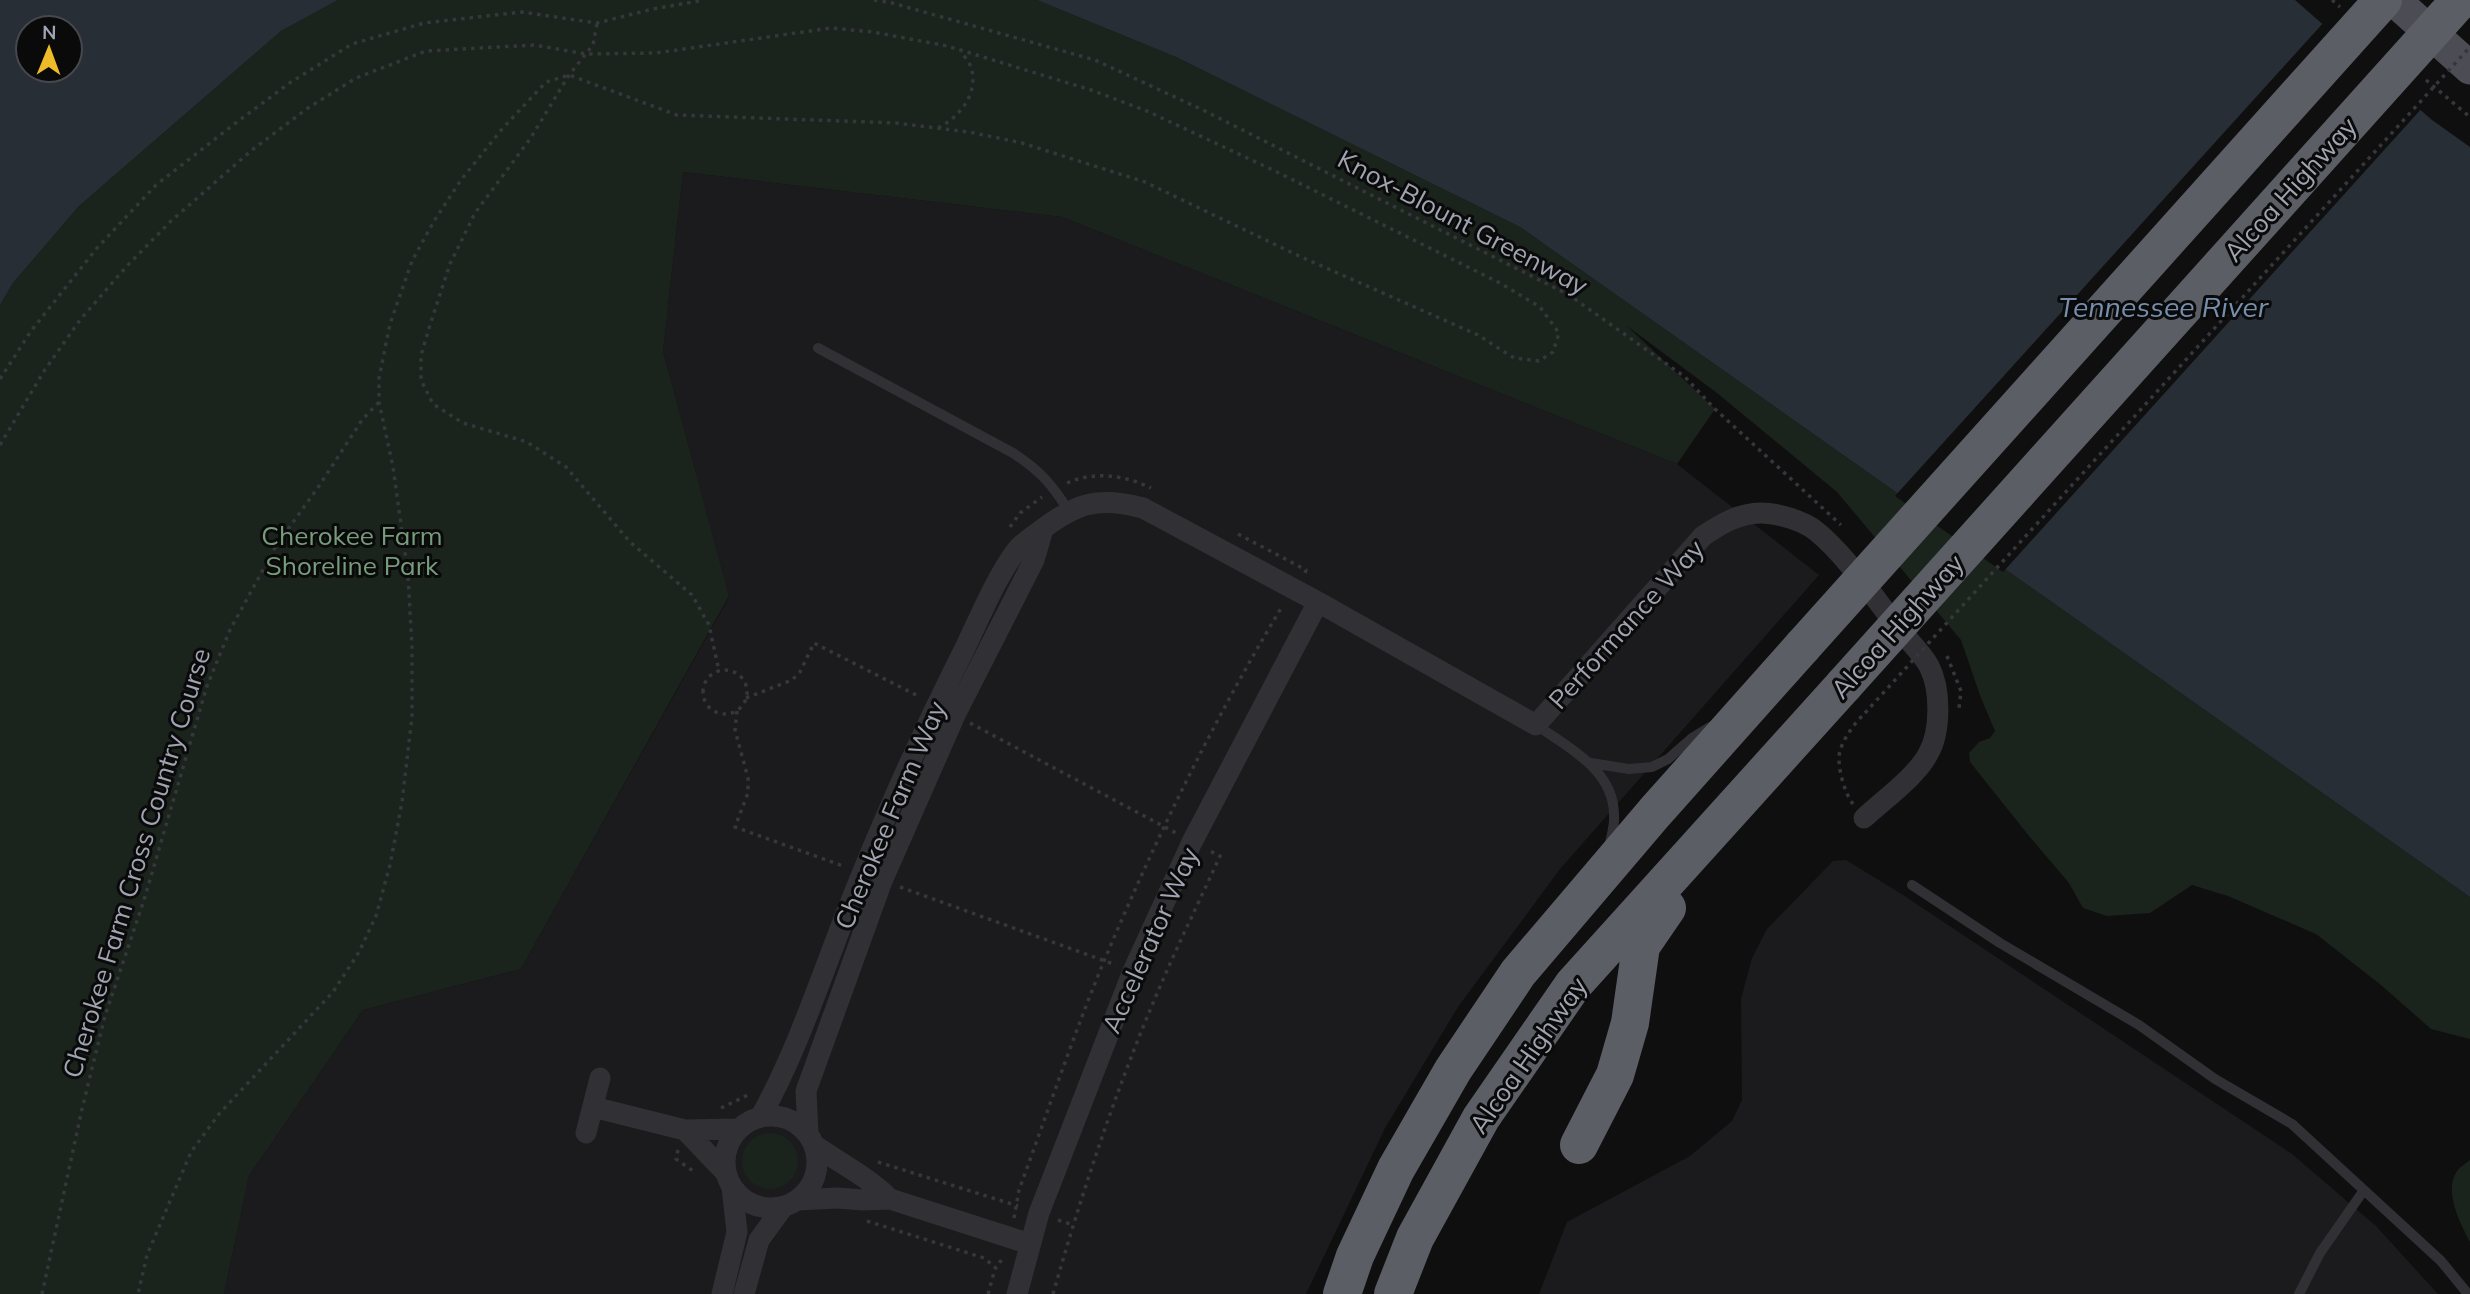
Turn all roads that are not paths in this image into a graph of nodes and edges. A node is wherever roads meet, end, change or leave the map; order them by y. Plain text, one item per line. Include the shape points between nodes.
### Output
1 (2384, 0) edge
2 (2395, 0) edge
3 (2451, 0) edge
4 (2460, 0) edge
5 (2470, 17) edge
6 (2470, 68) edge
7 (818, 348) dead end
8 (1068, 510) junction
9 (1043, 529) junction
10 (1318, 602) junction
11 (1752, 703) junction
12 (1536, 725) junction
13 (1799, 735) junction
14 (1591, 763) junction
15 (1864, 818) road end
16 (1605, 870) junction
17 (1912, 885) dead end
18 (600, 1078) dead end
19 (593, 1107) junction
20 (761, 1116) junction
21 (738, 1129) junction
22 (685, 1130) junction
23 (586, 1133) dead end
24 (811, 1140) junction
25 (1579, 1145) dead end
26 (729, 1179) junction
27 (2364, 1189) junction
28 (890, 1199) junction
29 (790, 1203) junction
30 (1020, 1240) junction
31 (722, 1294) edge
32 (744, 1294) edge
33 (1017, 1294) edge
34 (1342, 1294) edge
35 (1393, 1294) edge
36 (2299, 1294) edge
37 (2468, 1294) edge

1 - 11 highway, Alcoa Highway, bridge
2 - 6 main road
3 - 5 main road
4 - 13 highway, Alcoa Highway, bridge via 1854,699
7 - 8 lane via 1013,453 1039,471
8 - 9 street, Cherokee Farm Way
8 - 10 street, Cherokee Farm Way via 1094,501 1143,508
9 - 20 street, Cherokee Farm Way via 1017,549 927,701 780,1083
9 - 24 street, Cherokee Farm Way via 1034,560 955,715 883,881 806,1091
10 - 12 street, Cherokee Farm Way
10 - 30 street, Accelerator Way via 1192,842 1133,971 1044,1201
11 - 14 lane, Cherokee Farm Way via 1653,767 1629,769
11 - 16 highway, Alcoa Highway
12 - 14 lane, Cherokee Farm Way
12 - 15 street, Performance Way via 1703,536 1742,515 1788,518 1815,529 1834,548 1929,666 1937,697 1937,724 1928,754
13 - 25 highway via 1789,768 1676,896 1641,946 1630,1023 1615,1075
13 - 35 highway, Alcoa Highway via 1573,985 1481,1118 1415,1238
14 - 16 lane, Cherokee Farm Way via 1614,808
16 - 34 highway, Alcoa Highway via 1518,973 1452,1070 1396,1169
17 - 27 lane via 2292,1124
18 - 19 street
19 - 22 street
19 - 23 street
20 - 21 street
20 - 24 street via 788,1118
21 - 22 street
21 - 26 street via 727,1149
22 - 26 street
24 - 28 street
24 - 29 street via 818,1160 816,1175 808,1189
26 - 29 street via 741,1198 754,1205 768,1208
26 - 31 street via 737,1233
27 - 36 lane
27 - 37 lane via 2441,1261
28 - 29 street
28 - 30 street
29 - 32 street via 759,1240
30 - 33 street, Accelerator Way

